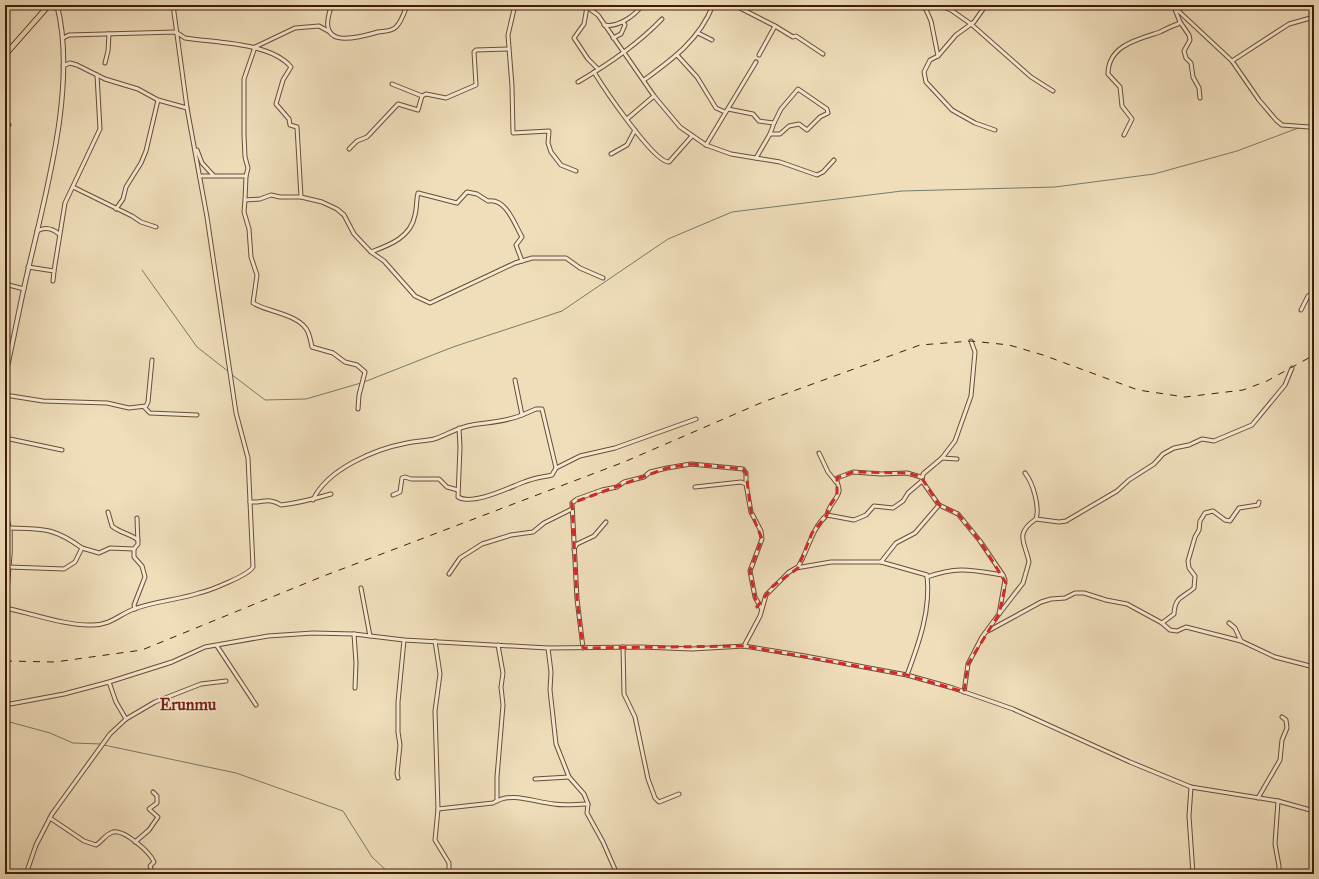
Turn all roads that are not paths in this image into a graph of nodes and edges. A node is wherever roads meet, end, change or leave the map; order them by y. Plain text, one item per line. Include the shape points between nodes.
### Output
1 (49, 5) edge
2 (57, 5) edge
3 (173, 5) edge
4 (332, 5) edge
5 (407, 5) edge
6 (515, 5) edge
7 (642, 5) edge
8 (713, 5) edge
9 (735, 5) edge
10 (924, 5) edge
11 (938, 5) edge
12 (986, 5) edge
13 (586, 6) edge
14 (1173, 6) edge
15 (1314, 17) edge
16 (662, 19) dead end
17 (623, 22) junction
18 (1180, 22) junction
19 (971, 24) junction
20 (604, 25) junction
21 (774, 26) junction
22 (176, 32) junction
23 (330, 32) junction
24 (698, 33) junction
25 (109, 34) junction
26 (63, 38) junction
27 (613, 38) junction
28 (712, 40) dead end
29 (255, 47) junction
30 (508, 49) junction
31 (624, 52) junction
32 (823, 54) dead end
33 (5, 55) edge
34 (759, 55) dead end
35 (677, 56) junction
36 (938, 56) junction
37 (1232, 61) junction
38 (756, 62) dead end
39 (105, 64) dead end
40 (64, 66) junction
41 (598, 69) junction
42 (594, 72) junction
43 (97, 75) junction
44 (644, 80) junction
45 (578, 82) dead end
46 (392, 84) dead end
47 (1053, 91) dead end
48 (422, 96) junction
49 (654, 96) junction
50 (1200, 98) dead end
51 (158, 100) junction
52 (188, 108) junction
53 (728, 109) junction
54 (724, 112) junction
55 (627, 119) junction
56 (5, 122) edge
57 (774, 123) junction
58 (9, 125) dead end
59 (1314, 129) edge
60 (635, 130) junction
61 (994, 130) dead end
62 (770, 134) junction
63 (1124, 135) dead end
64 (692, 136) junction
65 (706, 145) junction
66 (195, 147) junction
67 (349, 149) dead end
68 (611, 154) dead end
69 (756, 158) junction
70 (834, 160) dead end
71 (576, 171) dead end
72 (213, 175) junction
73 (200, 176) junction
74 (246, 176) junction
75 (73, 188) junction
76 (300, 197) junction
77 (246, 200) junction
78 (116, 209) junction
79 (156, 227) dead end
80 (37, 231) junction
81 (59, 234) junction
82 (371, 252) junction
83 (522, 261) junction
84 (28, 267) junction
85 (54, 271) junction
86 (603, 278) dead end
87 (53, 281) dead end
88 (5, 284) edge
89 (24, 288) junction
90 (1314, 292) edge
91 (1301, 310) dead end
92 (971, 341) dead end
93 (152, 360) dead end
94 (1292, 368) dead end
95 (5, 376) edge
96 (515, 380) dead end
97 (5, 395) edge
98 (144, 407) junction
99 (358, 409) dead end
100 (197, 415) dead end
101 (522, 415) junction
102 (696, 419) dead end
103 (459, 428) junction
104 (5, 438) edge
105 (62, 450) dead end
106 (819, 453) dead end
107 (942, 458) junction
108 (957, 459) dead end
109 (556, 468) junction
110 (1025, 472) dead end
111 (922, 479) junction
112 (836, 482) junction
113 (746, 484) junction
114 (695, 487) dead end
115 (458, 490) junction
116 (331, 494) dead end
117 (393, 495) dead end
118 (313, 500) junction
119 (250, 502) junction
120 (1259, 502) dead end
121 (939, 505) junction
122 (572, 509) junction
123 (5, 510) edge
124 (108, 512) dead end
125 (827, 515) junction
126 (137, 518) dead end
127 (1036, 519) junction
128 (606, 522) dead end
129 (7, 526) edge
130 (138, 540) junction
131 (82, 548) junction
132 (134, 549) junction
133 (574, 549) junction
134 (881, 562) junction
135 (9, 567) junction
136 (798, 568) junction
137 (449, 574) dead end
138 (1002, 575) junction
139 (927, 577) junction
140 (360, 588) dead end
141 (5, 608) edge
142 (762, 608) junction
143 (135, 609) junction
144 (5, 612) edge
145 (999, 614) junction
146 (1162, 623) junction
147 (1229, 623) dead end
148 (988, 631) junction
149 (354, 634) junction
150 (370, 636) junction
151 (404, 640) junction
152 (435, 641) junction
153 (1241, 641) junction
154 (498, 645) junction
155 (216, 646) junction
156 (744, 646) junction
157 (623, 647) junction
158 (548, 648) junction
159 (583, 648) junction
160 (1314, 667) edge
161 (907, 675) junction
162 (226, 681) dead end
163 (109, 682) junction
164 (355, 688) dead end
165 (964, 692) junction
166 (5, 705) edge
167 (256, 705) dead end
168 (5, 716) edge
169 (1282, 717) dead end
170 (126, 719) junction
171 (568, 777) junction
172 (398, 778) dead end
173 (536, 779) dead end
174 (1191, 787) junction
175 (153, 792) dead end
176 (679, 794) dead end
177 (1258, 798) junction
178 (497, 801) junction
179 (1278, 801) junction
180 (588, 804) junction
181 (438, 809) junction
182 (1314, 811) edge
183 (50, 818) junction
184 (135, 842) junction
185 (7, 874) edge
186 (26, 874) edge
187 (152, 874) edge
188 (449, 874) edge
189 (481, 874) edge
190 (510, 874) edge
191 (617, 874) edge
192 (1193, 874) edge
193 (1279, 874) edge

1 - 33 main road
2 - 26 street
3 - 22 street
4 - 23 street via 326,23
5 - 23 street via 404,15 392,30 352,39 333,36
6 - 30 street via 508,29
7 - 17 street
8 - 24 street
9 - 21 street
10 - 36 street via 931,21
11 - 19 street via 951,10
12 - 19 street
13 - 20 street
13 - 41 street via 584,24 574,38
14 - 18 street
14 - 37 street
15 - 37 street via 1288,24
16 - 31 street
17 - 20 street
17 - 27 street via 625,25 621,34
18 - 50 street via 1189,35 1190,40 1184,51 1191,63
18 - 63 street via 1128,43 1119,49 1111,61 1108,74 1120,87 1122,106 1132,120
19 - 36 street via 956,35
19 - 47 street via 1031,77
20 - 27 street
21 - 32 street via 796,36
21 - 34 street
22 - 25 street
22 - 29 street via 185,38
22 - 52 street
23 - 29 street via 319,26 296,28
24 - 28 street
24 - 35 street
25 - 26 street via 69,35
25 - 39 street
26 - 40 street
27 - 31 street
29 - 74 street via 244,79 244,135 248,168
29 - 76 street via 287,62 291,67 283,80 276,104 289,119 290,125 296,127
30 - 48 street via 485,48 474,52 476,85 446,98 426,94
30 - 71 street via 513,133 549,131 548,143 551,152 561,165
31 - 41 street
31 - 44 street
35 - 44 street
35 - 54 street via 697,77 716,108
36 - 61 street via 930,60 924,72 926,82 952,110
37 - 59 street via 1259,100 1282,125
38 - 53 street
40 - 43 street via 70,63 77,64
40 - 80 street via 59,122
41 - 42 street
42 - 45 street
42 - 55 street via 608,96
43 - 51 street via 138,89
43 - 75 street via 100,129
44 - 49 street
46 - 48 street
48 - 67 street via 418,110 398,104 368,137 356,141
49 - 55 street
49 - 64 street via 680,127
51 - 52 street
51 - 78 street via 146,151
52 - 66 street
53 - 54 street
53 - 57 street via 753,114 759,121
54 - 65 street
55 - 60 street
56 - 58 street
57 - 62 street
57 - 62 street via 781,109 798,90 826,109 828,114 820,117 807,130 799,124 789,126 780,134
60 - 64 street via 641,140 666,162 669,162
60 - 68 street via 627,145
62 - 69 street
64 - 65 street
65 - 69 street via 731,154
66 - 72 street via 202,163
66 - 73 street
69 - 70 street via 780,162 816,175 823,172
72 - 73 street
72 - 74 street
73 - 119 street via 236,413 248,458
74 - 77 street
75 - 78 street
75 - 81 street via 65,203
76 - 77 street via 271,195
76 - 82 street via 322,202 337,209 348,221 354,234
77 - 99 street via 244,212 251,257 257,275 252,303 297,321 307,331 312,347 333,353 365,372
78 - 79 street
80 - 81 street via 55,230
80 - 84 street
81 - 85 street
82 - 83 street via 384,261 415,296 430,303
82 - 83 street via 392,245 406,233 413,222 418,194 457,203 466,192 502,204 522,237 516,246
83 - 86 street via 532,258 566,258 580,268
84 - 85 street
84 - 89 street
85 - 87 street
88 - 89 street
89 - 95 street
90 - 91 street via 1308,296
92 - 107 street via 975,352 971,396 955,441
93 - 98 street via 148,402
94 - 127 street via 1285,385 1252,425 1214,441 1202,439 1174,448 1117,491 1066,521
96 - 101 street
97 - 98 street via 43,401
98 - 100 street via 150,413
101 - 103 street via 508,421
101 - 109 street via 536,408 542,409
102 - 109 street via 615,448 580,456
103 - 115 street
103 - 118 street via 433,440 384,449 353,462 318,490
104 - 105 street
106 - 112 street
107 - 108 street
107 - 111 street via 923,474
109 - 115 street via 552,475 525,481 487,496 461,499 458,497
110 - 127 street via 1030,478 1038,506
111 - 112 street via 907,473 854,472 837,478
111 - 121 street
111 - 125 street via 903,501 893,508 874,506 866,516 854,520
112 - 125 street via 839,491
113 - 114 street via 741,482
113 - 122 street via 746,472 742,469 691,464 650,472 644,477 624,482 617,487 576,499 572,503
113 - 142 street via 752,512 761,531 762,539 750,571 755,597
115 - 117 street via 447,487 439,479 405,477 402,478 400,492
116 - 118 street
118 - 119 street via 281,505 269,500
119 - 143 street via 254,563 252,570 200,593
120 - 146 street via 1258,505 1238,508 1230,521 1210,510 1205,513 1200,521 1188,562 1195,576 1194,588 1178,600 1174,614
121 - 134 street via 915,533 896,543
121 - 138 street via 958,514 980,541 986,553 996,562
122 - 133 street
122 - 137 street via 544,523 533,532 517,533 482,544 460,558
123 - 129 street
124 - 130 street via 112,526
125 - 136 street via 812,533
126 - 130 street
127 - 145 street via 1026,526 1022,537 1022,546 1029,562 1022,583
128 - 133 street via 594,536 577,544
129 - 131 street via 49,529
129 - 135 street
130 - 132 street
131 - 132 street via 99,552 110,548
131 - 135 street via 75,562 64,568
132 - 143 street via 134,557 142,566 145,577 134,605
133 - 159 street
134 - 136 street via 831,562
134 - 139 street via 923,572
135 - 141 street
136 - 142 street via 789,572 773,586 766,595
138 - 139 street via 971,569 955,569
138 - 145 street via 1006,583
139 - 161 street via 928,604
140 - 150 street
141 - 143 street via 81,625 110,622
141 - 144 street
142 - 156 street
145 - 148 street
146 - 148 street via 1126,604 1091,594 1075,593 1065,598 1041,602
146 - 153 street via 1170,630 1177,631 1186,627
147 - 153 street via 1235,628
148 - 165 street via 982,637 968,664
149 - 150 street
149 - 155 street via 268,636
149 - 164 street
150 - 151 street
151 - 152 street
151 - 172 street via 398,702
152 - 154 street
152 - 181 street via 440,674 435,711
153 - 160 street via 1275,657
154 - 158 street
154 - 178 street via 503,666 503,705
155 - 163 street via 205,647 172,662
155 - 167 street
156 - 157 street via 692,649
156 - 161 street
157 - 159 street
157 - 176 street via 624,694 635,717 648,779 659,802
158 - 159 street
158 - 171 street via 556,744
161 - 165 street
162 - 170 street via 201,684 167,696
163 - 166 street
163 - 170 street
165 - 174 street via 1013,709
168 - 185 street
169 - 177 street via 1287,725 1281,743 1282,755
170 - 183 street via 110,734
171 - 173 street
171 - 180 street via 584,794
174 - 177 street
174 - 192 street via 1189,816
175 - 184 street via 157,796 156,803 149,809 158,817 149,830
177 - 179 street
178 - 180 street via 519,797 554,804
178 - 181 street
179 - 182 street
179 - 193 street via 1275,850
180 - 191 street via 587,813
181 - 188 street via 435,840 448,863
183 - 184 street via 84,841 96,845 105,835 115,831
183 - 186 street via 36,845
184 - 187 street via 150,854 154,862 150,866
189 - 190 street

